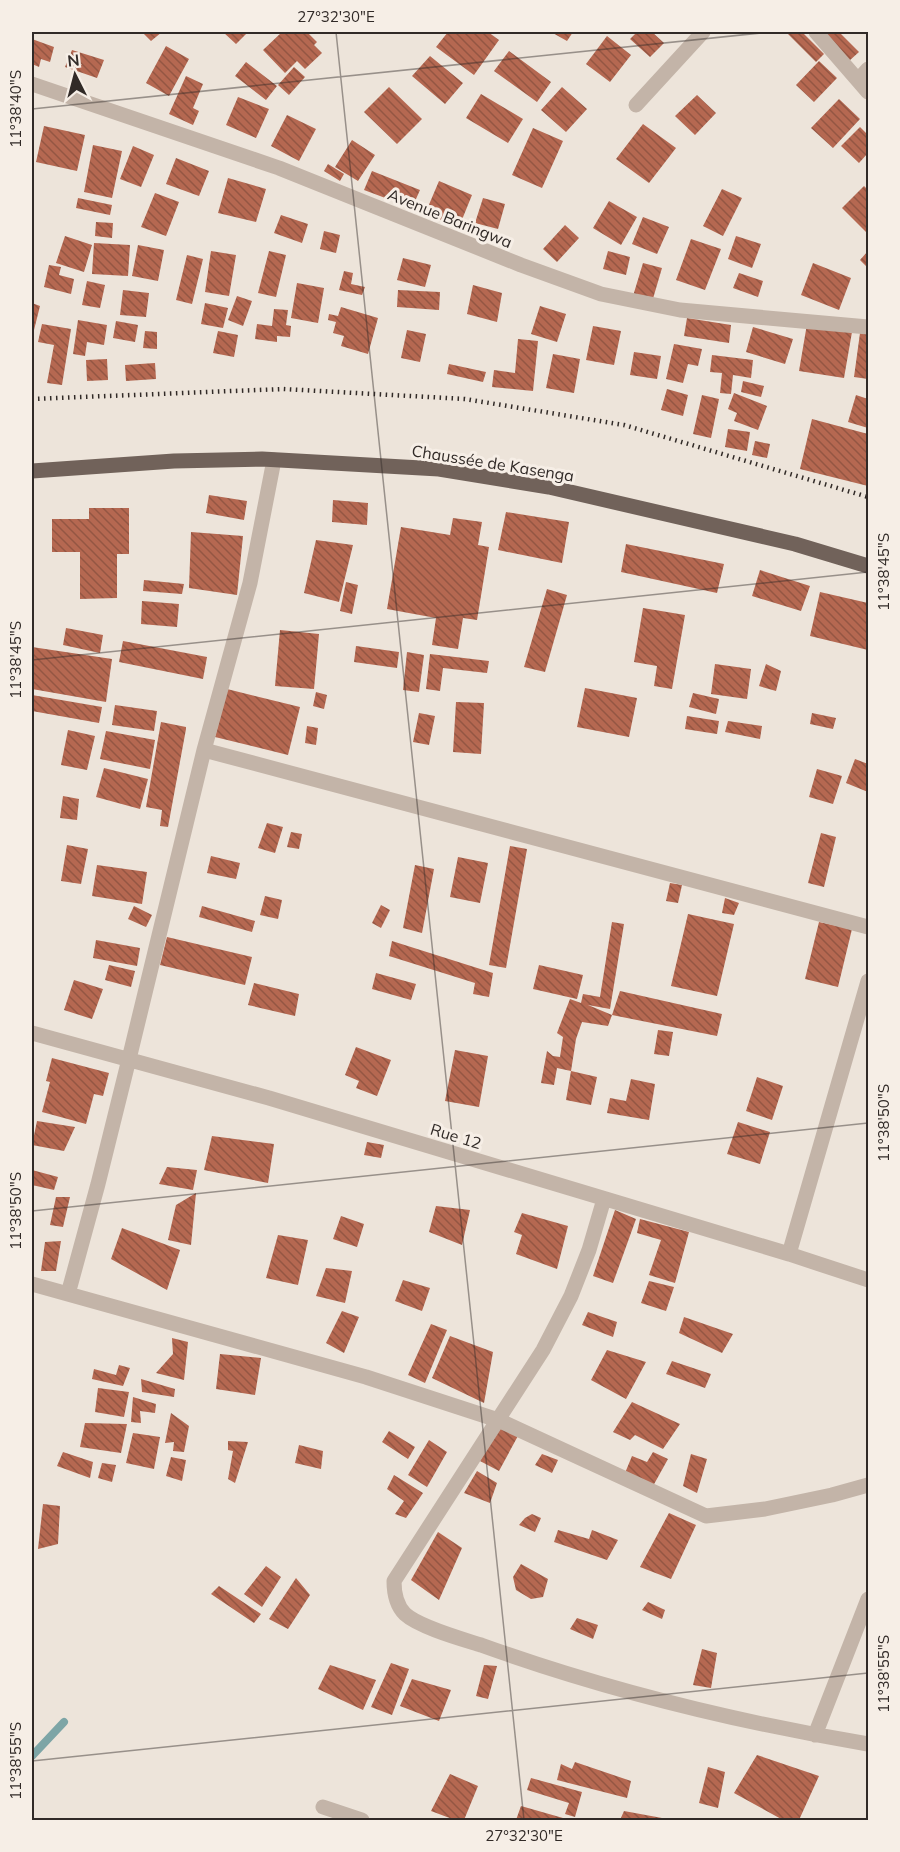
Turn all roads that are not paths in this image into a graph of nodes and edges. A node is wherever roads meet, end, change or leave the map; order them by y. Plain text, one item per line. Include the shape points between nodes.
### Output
1 (703, 32) edge
2 (816, 32) edge
3 (865, 80) edge
4 (32, 84) edge
5 (636, 105) dead end
6 (868, 327) edge
7 (274, 460) junction
8 (32, 471) edge
9 (868, 566) edge
10 (204, 750) junction
11 (868, 927) edge
12 (868, 981) edge
13 (32, 1033) edge
14 (129, 1059) junction
15 (604, 1199) junction
16 (789, 1254) junction
17 (868, 1280) edge
18 (32, 1284) edge
19 (68, 1294) junction
20 (498, 1420) junction
21 (868, 1485) edge
22 (868, 1599) edge
23 (815, 1735) junction
24 (868, 1744) edge
25 (323, 1807) dead end
26 (362, 1821) edge

1 - 5 street
2 - 3 street
4 - 6 street, Avenue Baringwa via 279,168 601,294 680,310
7 - 8 main road, Chaussée de Kasenga via 174,461
7 - 9 main road, Chaussée de Kasenga via 439,470 549,487 795,544
7 - 10 street via 250,583
10 - 11 street
10 - 14 street
12 - 16 street
13 - 14 street, Rue 12
14 - 15 street, Rue 12
14 - 19 street
15 - 16 street, Rue 12
15 - 20 street via 571,1296 543,1350
16 - 17 street, Rue 12
18 - 19 street
19 - 20 street via 366,1377
20 - 21 street via 706,1516 765,1509
20 - 23 street via 394,1581 394,1596 405,1614 427,1627 510,1656 651,1698
22 - 23 street
23 - 24 street
25 - 26 street

